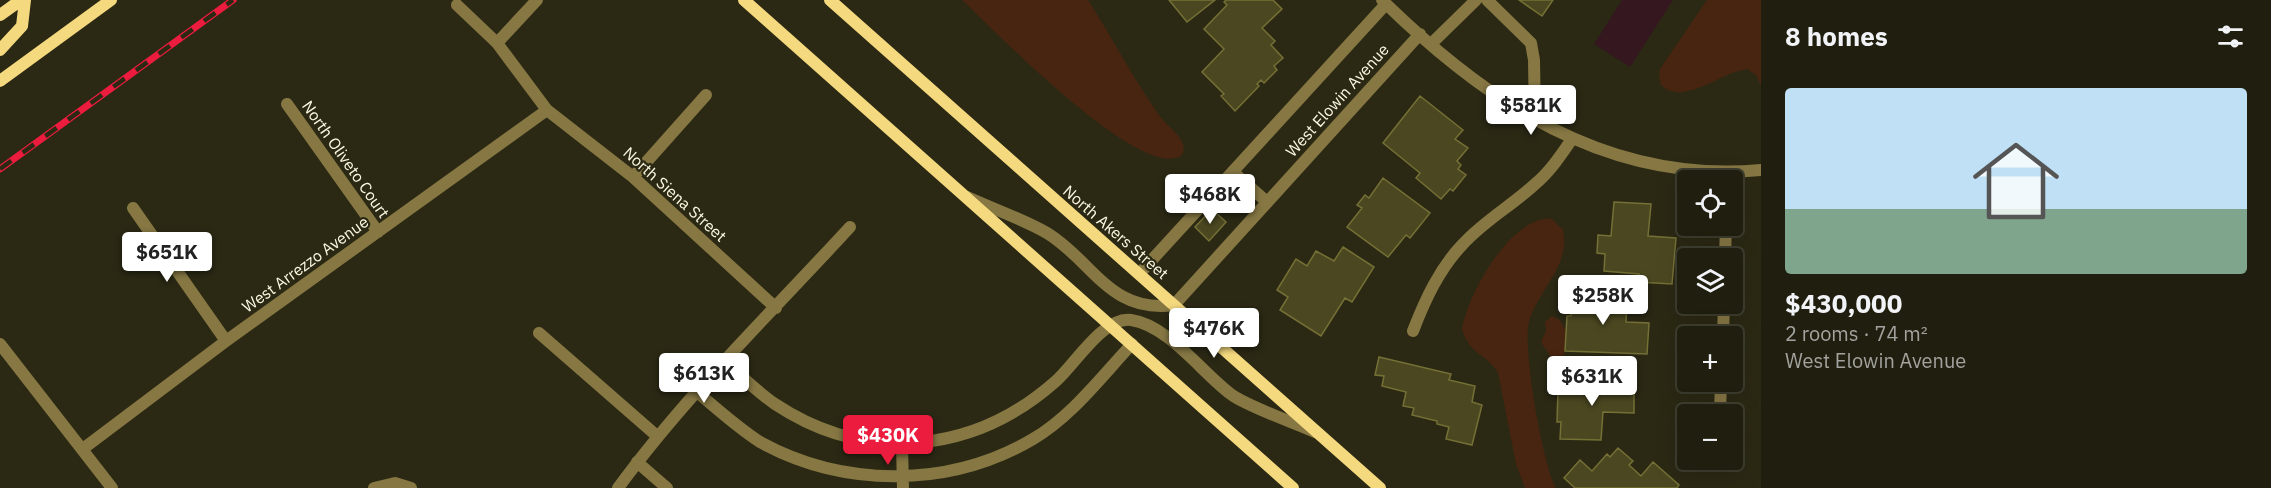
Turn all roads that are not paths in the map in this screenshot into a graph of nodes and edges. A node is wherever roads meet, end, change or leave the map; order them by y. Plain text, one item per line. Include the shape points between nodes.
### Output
1 (23, 0) edge
2 (111, 0) edge
3 (537, 0) edge
4 (744, 0) edge
5 (830, 0) edge
6 (1476, 0) edge
7 (1487, 0) edge
8 (1384, 2) edge
9 (458, 5) dead end
10 (0, 15) edge
11 (1420, 34) junction
12 (497, 43) junction
13 (1431, 44) junction
14 (0, 50) edge
15 (0, 81) edge
16 (706, 94) dead end
17 (287, 104) dead end
18 (547, 110) junction
19 (1535, 121) junction
20 (1572, 139) junction
21 (1690, 170) edge
22 (1761, 170) edge
23 (1233, 172) junction
24 (1743, 173) edge
25 (633, 177) junction
26 (966, 197) junction
27 (1267, 202) junction
28 (133, 208) dead end
29 (850, 227) dead end
30 (378, 232) junction
31 (1138, 274) junction
32 (1174, 305) junction
33 (776, 308) junction
34 (1109, 324) junction
35 (1413, 332) dead end
36 (539, 333) dead end
37 (226, 341) junction
38 (0, 344) edge
39 (1132, 345) junction
40 (724, 360) junction
41 (696, 391) junction
42 (1319, 434) junction
43 (657, 436) junction
44 (902, 444) junction
45 (84, 448) junction
46 (637, 462) junction
47 (903, 484) edge
48 (112, 488) edge
49 (374, 488) edge
50 (411, 488) edge
51 (618, 488) edge
52 (667, 488) edge
53 (1293, 488) edge
54 (1380, 488) edge

1 - 10 main road
1 - 14 main road via 22,26
2 - 15 main road
3 - 12 street
4 - 26 main road
5 - 31 main road, North Akers Street
6 - 13 street
7 - 19 street via 1531,43
8 - 11 street
8 - 23 street, West Elowin Avenue
9 - 12 street, North Siena Street
11 - 13 street
11 - 27 street, West Elowin Avenue
12 - 18 street, North Siena Street
13 - 19 street via 1499,99
16 - 25 street
17 - 30 street, North Oliveto Court
18 - 25 street, North Siena Street
18 - 30 street, West Arrezzo Avenue
19 - 20 street
20 - 21 street via 1658,165
20 - 35 street via 1535,185 1461,245 1426,297
22 - 24 street
23 - 27 street
23 - 31 street, West Elowin Avenue
25 - 33 street, North Siena Street
26 - 32 street via 1048,234 1123,297 1148,306
26 - 34 main road
27 - 32 street, West Elowin Avenue
28 - 37 street
29 - 33 street
30 - 37 street, West Arrezzo Avenue
31 - 32 main road, North Akers Street
32 - 42 main road, North Akers Street
33 - 40 street
34 - 39 main road
34 - 42 street via 1130,320 1150,327 1233,396
34 - 44 street via 1056,380 1007,416 949,439
36 - 43 street
37 - 45 street, West Arrezzo Avenue
38 - 45 street
39 - 47 street via 1074,406 1034,439 982,463
39 - 53 main road
40 - 41 street
40 - 44 street via 756,390 805,421 867,442
41 - 43 street
41 - 47 street via 762,443 799,461 865,479
42 - 54 main road, North Akers Street
43 - 46 street
44 - 47 street
45 - 48 street
46 - 51 street
46 - 52 street
49 - 50 street via 395,483

